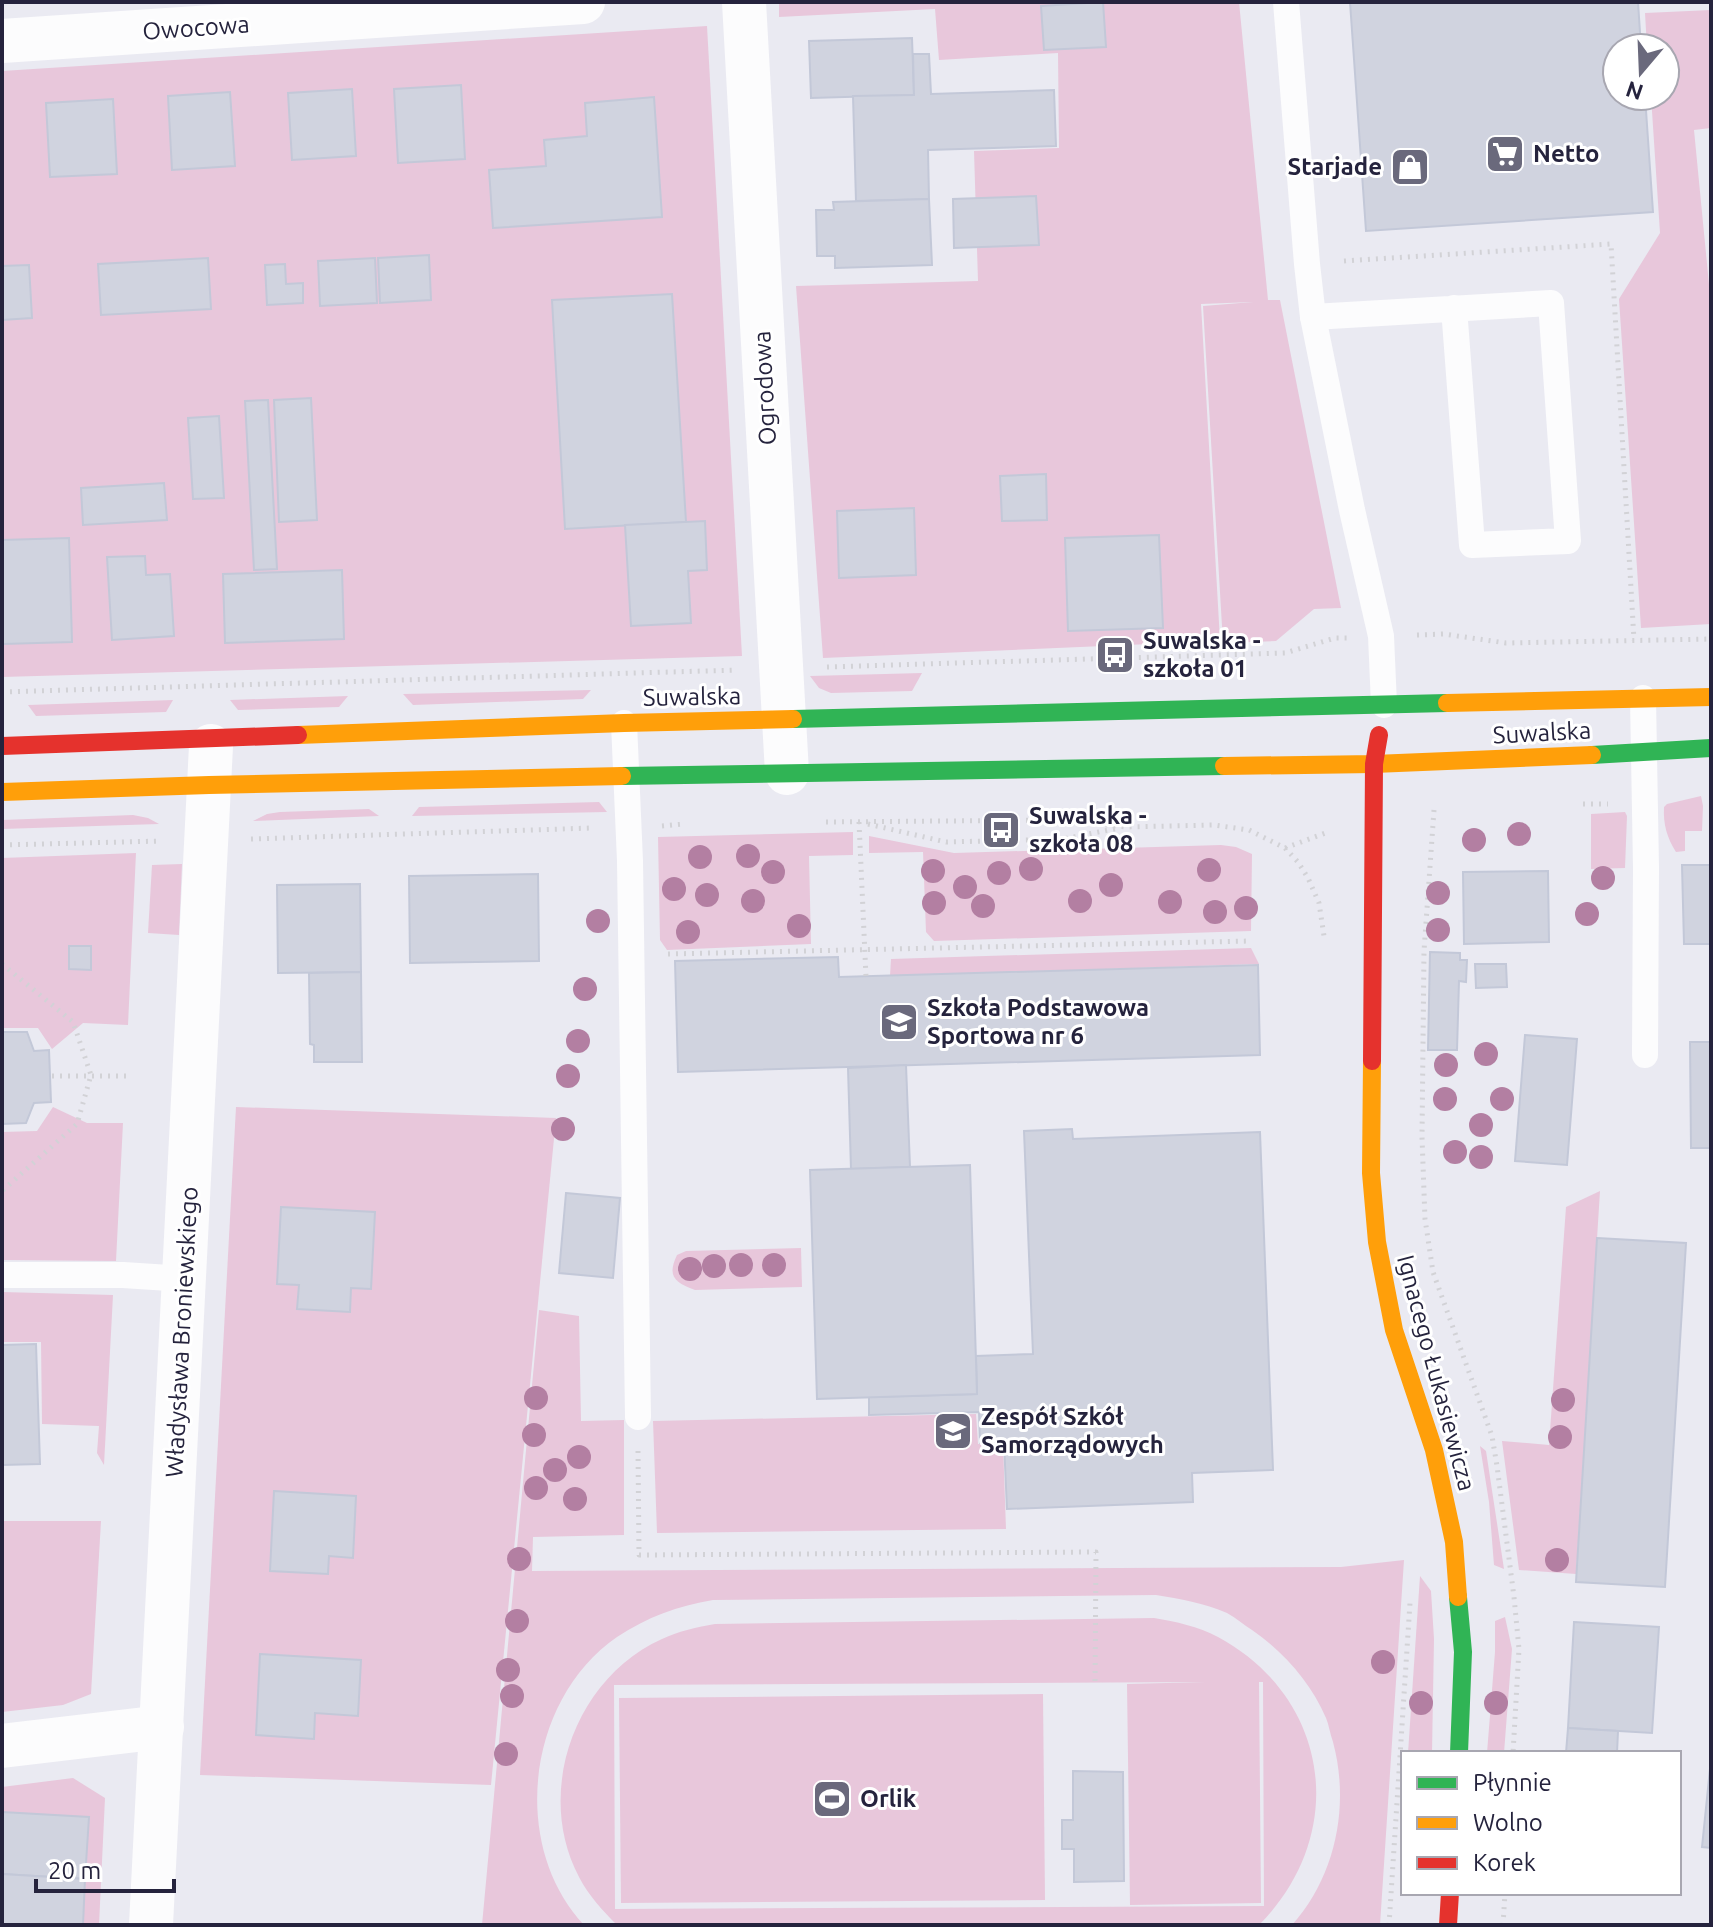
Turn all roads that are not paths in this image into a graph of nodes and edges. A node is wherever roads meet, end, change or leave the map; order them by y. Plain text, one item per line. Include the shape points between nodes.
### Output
1 (583, 2) edge
2 (744, 2) edge
3 (1286, 2) edge
4 (2, 41) edge
5 (1454, 308) junction
6 (1313, 317) junction
7 (1711, 697) edge
8 (1643, 698) junction
9 (1384, 705) junction
10 (784, 719) junction
11 (624, 723) junction
12 (212, 739) junction
13 (2, 746) edge
14 (1711, 748) edge
15 (1645, 752) junction
16 (1374, 764) junction
17 (787, 773) junction
18 (627, 777) junction
19 (209, 785) junction
20 (2, 792) edge
21 (1645, 1055) dead end
22 (2, 1275) edge
23 (185, 1279) junction
24 (638, 1417) road end
25 (162, 1727) junction
26 (2, 1746) edge
27 (1459, 1751) edge
28 (1450, 1895) edge
29 (151, 1925) edge
30 (1448, 1925) edge

1 - 4 street, Owocowa
2 - 10 street, Ogrodowa
3 - 6 lane
5 - 5 lane via 1551,303 1568,541 1472,545
5 - 6 lane
6 - 9 lane via 1381,636
7 - 8 street, Suwalska
8 - 9 street, Suwalska
8 - 15 lane
9 - 10 street, Suwalska
9 - 16 street
10 - 11 street, Suwalska
10 - 17 street, Ogrodowa
11 - 12 street, Suwalska
11 - 18 lane
12 - 13 street, Suwalska
12 - 19 street, Władysława Broniewskiego
14 - 15 street, Suwalska
15 - 16 street, Suwalska
15 - 21 lane
16 - 17 street, Suwalska
16 - 27 street, Ignacego Łukasiewicza via 1373,1210 1394,1330 1434,1450 1454,1542 1463,1652
17 - 18 street, Suwalska
18 - 19 street, Suwalska
18 - 24 lane
19 - 20 street, Suwalska
19 - 23 street, Władysława Broniewskiego
22 - 23 lane
23 - 25 street, Władysława Broniewskiego
25 - 26 street
25 - 29 street, Władysława Broniewskiego
28 - 30 street

